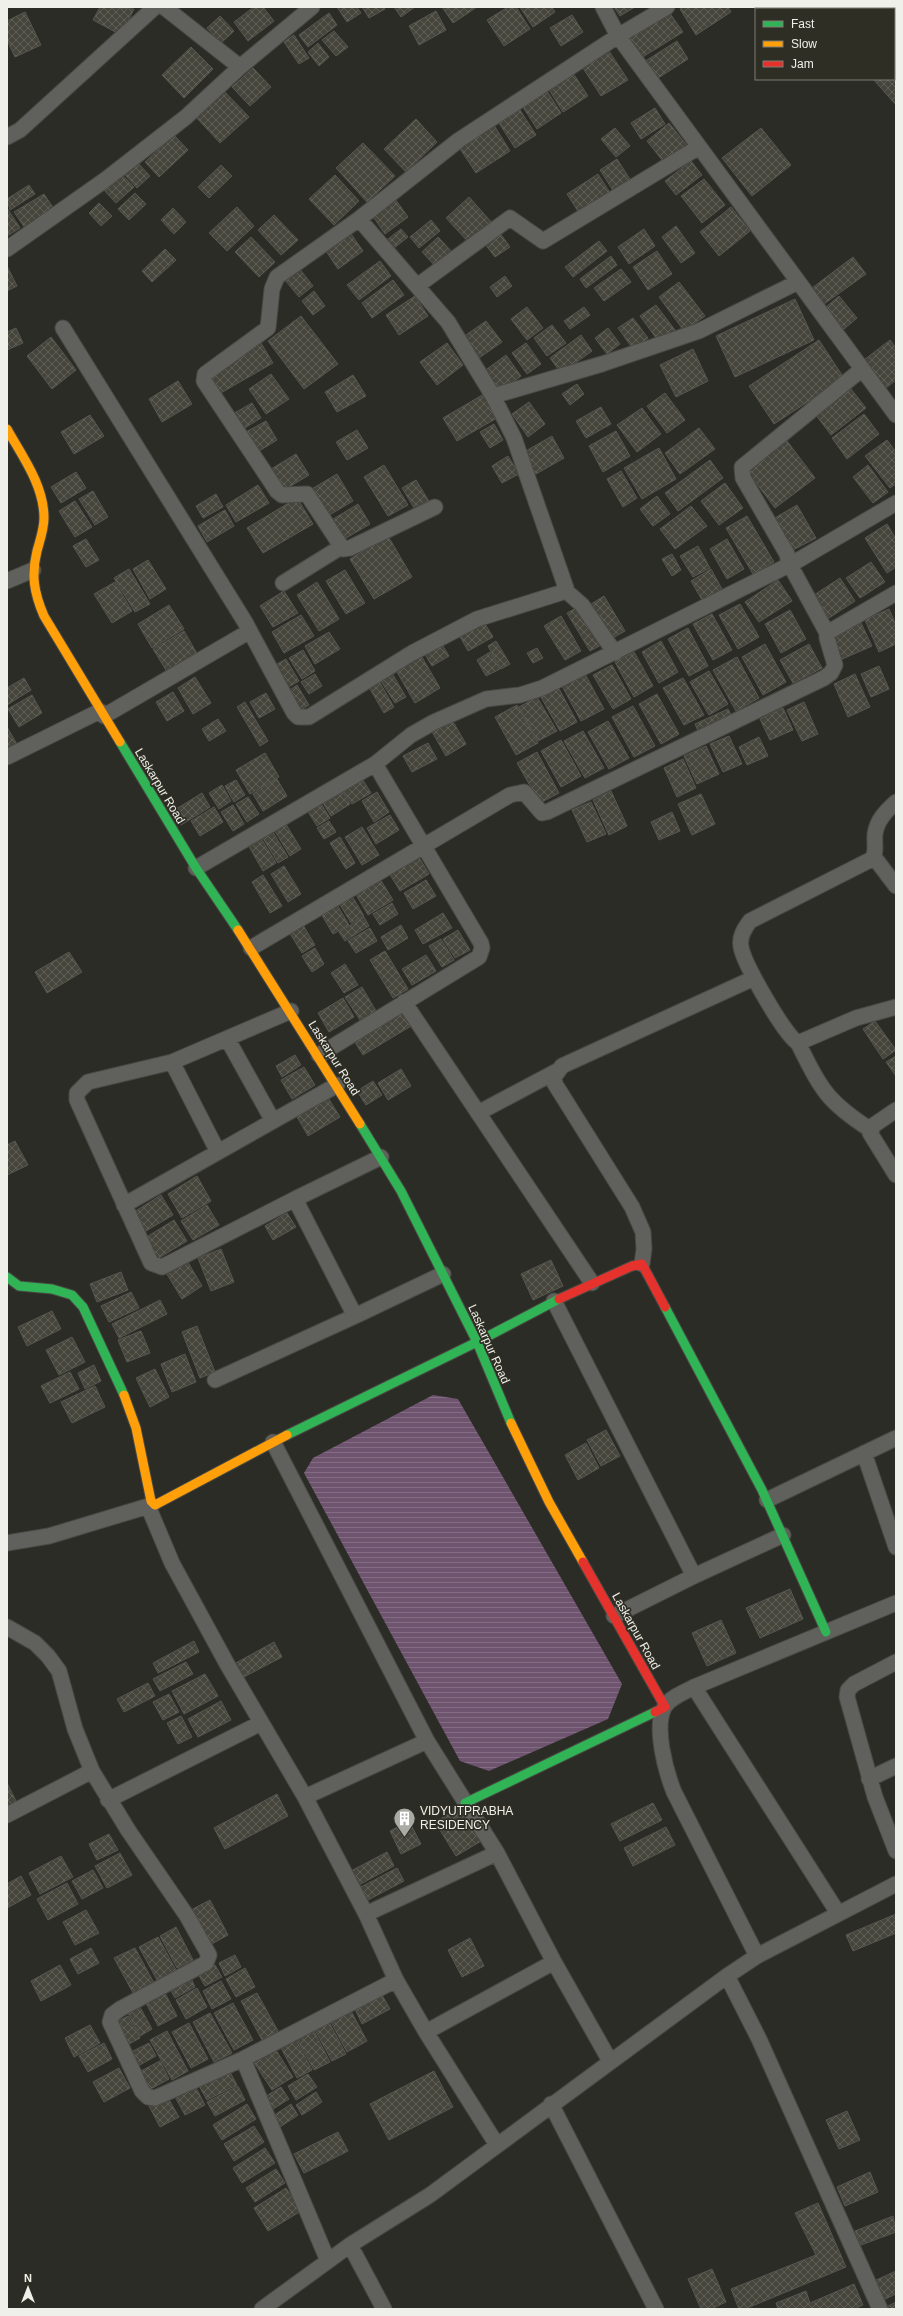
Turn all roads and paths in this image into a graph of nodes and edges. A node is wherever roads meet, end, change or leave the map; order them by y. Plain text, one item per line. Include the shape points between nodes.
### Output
1 (155, 7) edge
2 (164, 7) edge
3 (312, 7) edge
4 (603, 7) edge
5 (667, 7) edge
6 (618, 36) junction
7 (240, 67) junction
8 (7, 137) edge
9 (699, 147) junction
10 (359, 219) junction
11 (7, 249) edge
12 (798, 282) junction
13 (417, 286) junction
14 (63, 328) dead end
15 (861, 370) junction
16 (493, 396) junction
17 (896, 415) edge
18 (7, 429) edge
19 (896, 503) edge
20 (435, 507) dead end
21 (340, 547) junction
22 (790, 564) junction
23 (33, 570) junction
24 (7, 581) edge
25 (283, 583) dead end
26 (565, 590) junction
27 (896, 593) edge
28 (250, 631) junction
29 (827, 633) junction
30 (615, 653) junction
31 (102, 714) junction
32 (7, 757) edge
33 (375, 764) junction
34 (896, 802) edge
35 (423, 845) junction
36 (874, 857) junction
37 (196, 868) junction
38 (896, 886) edge
39 (251, 948) junction
40 (754, 978) junction
41 (404, 1002) junction
42 (896, 1007) edge
43 (291, 1011) junction
44 (228, 1040) junction
45 (798, 1043) junction
46 (319, 1055) junction
47 (172, 1062) junction
48 (557, 1071) junction
49 (337, 1085) junction
50 (896, 1110) edge
51 (478, 1113) junction
52 (273, 1121) junction
53 (871, 1130) junction
54 (218, 1152) junction
55 (381, 1157) junction
56 (896, 1175) edge
57 (295, 1199) junction
58 (124, 1205) junction
59 (642, 1264) junction
60 (443, 1274) junction
61 (7, 1277) edge
62 (592, 1284) junction
63 (554, 1301) junction
64 (355, 1316) junction
65 (476, 1342) junction
66 (215, 1380) dead end
67 (896, 1438) edge
68 (272, 1442) junction
69 (864, 1453) junction
70 (767, 1500) junction
71 (150, 1506) junction
72 (783, 1535) junction
73 (7, 1543) edge
74 (896, 1547) edge
75 (694, 1576) junction
76 (896, 1603) edge
77 (614, 1616) junction
78 (7, 1627) edge
79 (826, 1632) junction
80 (896, 1662) edge
81 (694, 1687) junction
82 (665, 1707) junction
83 (261, 1723) junction
84 (427, 1741) junction
85 (896, 1766) edge
86 (92, 1771) junction
87 (869, 1779) junction
88 (305, 1797) junction
89 (108, 1800) junction
90 (466, 1803) junction
91 (7, 1815) edge
92 (896, 1851) edge
93 (497, 1853) junction
94 (896, 1884) edge
95 (838, 1913) junction
96 (366, 1914) junction
97 (757, 1956) junction
98 (554, 1962) junction
99 (727, 1976) junction
100 (396, 1980) junction
101 (426, 2032) junction
102 (243, 2058) junction
103 (610, 2061) junction
104 (551, 2104) junction
105 (497, 2145) junction
106 (350, 2245) junction
107 (328, 2261) junction
108 (262, 2309) edge
109 (384, 2309) edge
110 (656, 2309) edge
111 (880, 2309) edge

1 - 8 street via 20,130
2 - 7 street
3 - 7 street
4 - 6 street
5 - 6 street
6 - 9 street
6 - 10 street via 459,140
7 - 11 street via 179,122 105,180
9 - 12 street
9 - 13 street via 543,241 510,218
10 - 13 street
10 - 21 street via 278,277 272,289 268,328 207,370 203,377 277,491 282,495 307,494
12 - 15 street
12 - 16 street via 699,331 602,364
13 - 16 street via 455,331
14 - 28 street
15 - 17 street
15 - 22 street via 742,467 743,478 787,554
16 - 26 street via 514,438
18 - 23 street, Laskarpur Road via 34,477 42,500 44,518
19 - 22 street
20 - 21 street via 350,548
21 - 25 street
22 - 29 street
22 - 30 street
23 - 24 street
23 - 31 street, Laskarpur Road via 33,583 44,616
26 - 28 street via 477,619 412,653 304,718 294,713
26 - 30 street via 582,605
27 - 29 street
28 - 31 street
29 - 35 street via 826,638 835,666 824,678 547,812 537,810 524,792 517,792
30 - 33 street via 542,688 520,695 486,699 451,714 411,735
31 - 32 street
31 - 37 street, Laskarpur Road
33 - 35 street
33 - 37 street
34 - 36 street via 881,817
35 - 39 street
35 - 41 street via 482,948 479,957
36 - 38 street
36 - 40 street via 750,921 740,939 741,948
37 - 39 street, Laskarpur Road
39 - 43 street, Laskarpur Road
40 - 45 street
40 - 48 street via 607,1044 562,1066
41 - 46 street
41 - 51 street
42 - 45 street via 856,1018
43 - 44 street
43 - 46 street, Laskarpur Road
44 - 47 street
44 - 52 street
45 - 53 street via 827,1097
46 - 49 street, Laskarpur Road
47 - 54 street
47 - 58 street via 88,1082 77,1093 77,1100
48 - 51 street
48 - 59 street via 554,1077 555,1084 639,1221 643,1232
49 - 52 street
49 - 55 street, Laskarpur Road
50 - 53 street via 874,1125
51 - 62 street
52 - 54 street
53 - 56 street via 871,1136
54 - 58 street
55 - 57 street
55 - 60 street, Laskarpur Road via 414,1214
57 - 58 street via 162,1267 148,1258
57 - 64 street
59 - 62 street
59 - 70 street
60 - 64 street
60 - 65 street, Laskarpur Road
61 - 71 street via 19,1286 72,1295 83,1307 119,1382 136,1428
62 - 63 street
63 - 65 street
63 - 75 street
64 - 66 street
65 - 68 street
65 - 77 street, Laskarpur Road via 510,1422 549,1502
67 - 69 street
68 - 71 street via 157,1505
68 - 84 street
69 - 70 street
69 - 74 street
70 - 72 street
71 - 73 street via 49,1536
71 - 83 street via 172,1563
72 - 75 street
72 - 79 street
75 - 77 street
76 - 79 street
77 - 82 street, Laskarpur Road
78 - 86 street via 35,1643 59,1671 75,1729
79 - 81 street
80 - 87 street via 848,1690 849,1708
81 - 82 street via 671,1700
81 - 95 street
82 - 90 street
82 - 97 street via 661,1738 665,1769 674,1792
83 - 88 street
83 - 89 street
84 - 88 street
84 - 90 street
85 - 87 street
86 - 89 street
86 - 91 street
87 - 92 street
88 - 96 street
89 - 102 street via 187,1916 210,1955 201,1966 120,2009 110,2018 142,2091 148,2097 155,2098
90 - 93 street
93 - 96 street
93 - 98 street
94 - 95 street
95 - 97 street
96 - 100 street
97 - 99 street
98 - 101 street
98 - 103 street
99 - 103 street
99 - 111 street via 759,2039
100 - 101 street
100 - 102 street
101 - 105 street
102 - 107 street
103 - 104 street
104 - 105 street
104 - 110 street
105 - 106 street via 430,2195
106 - 107 street
106 - 109 street
107 - 108 street

